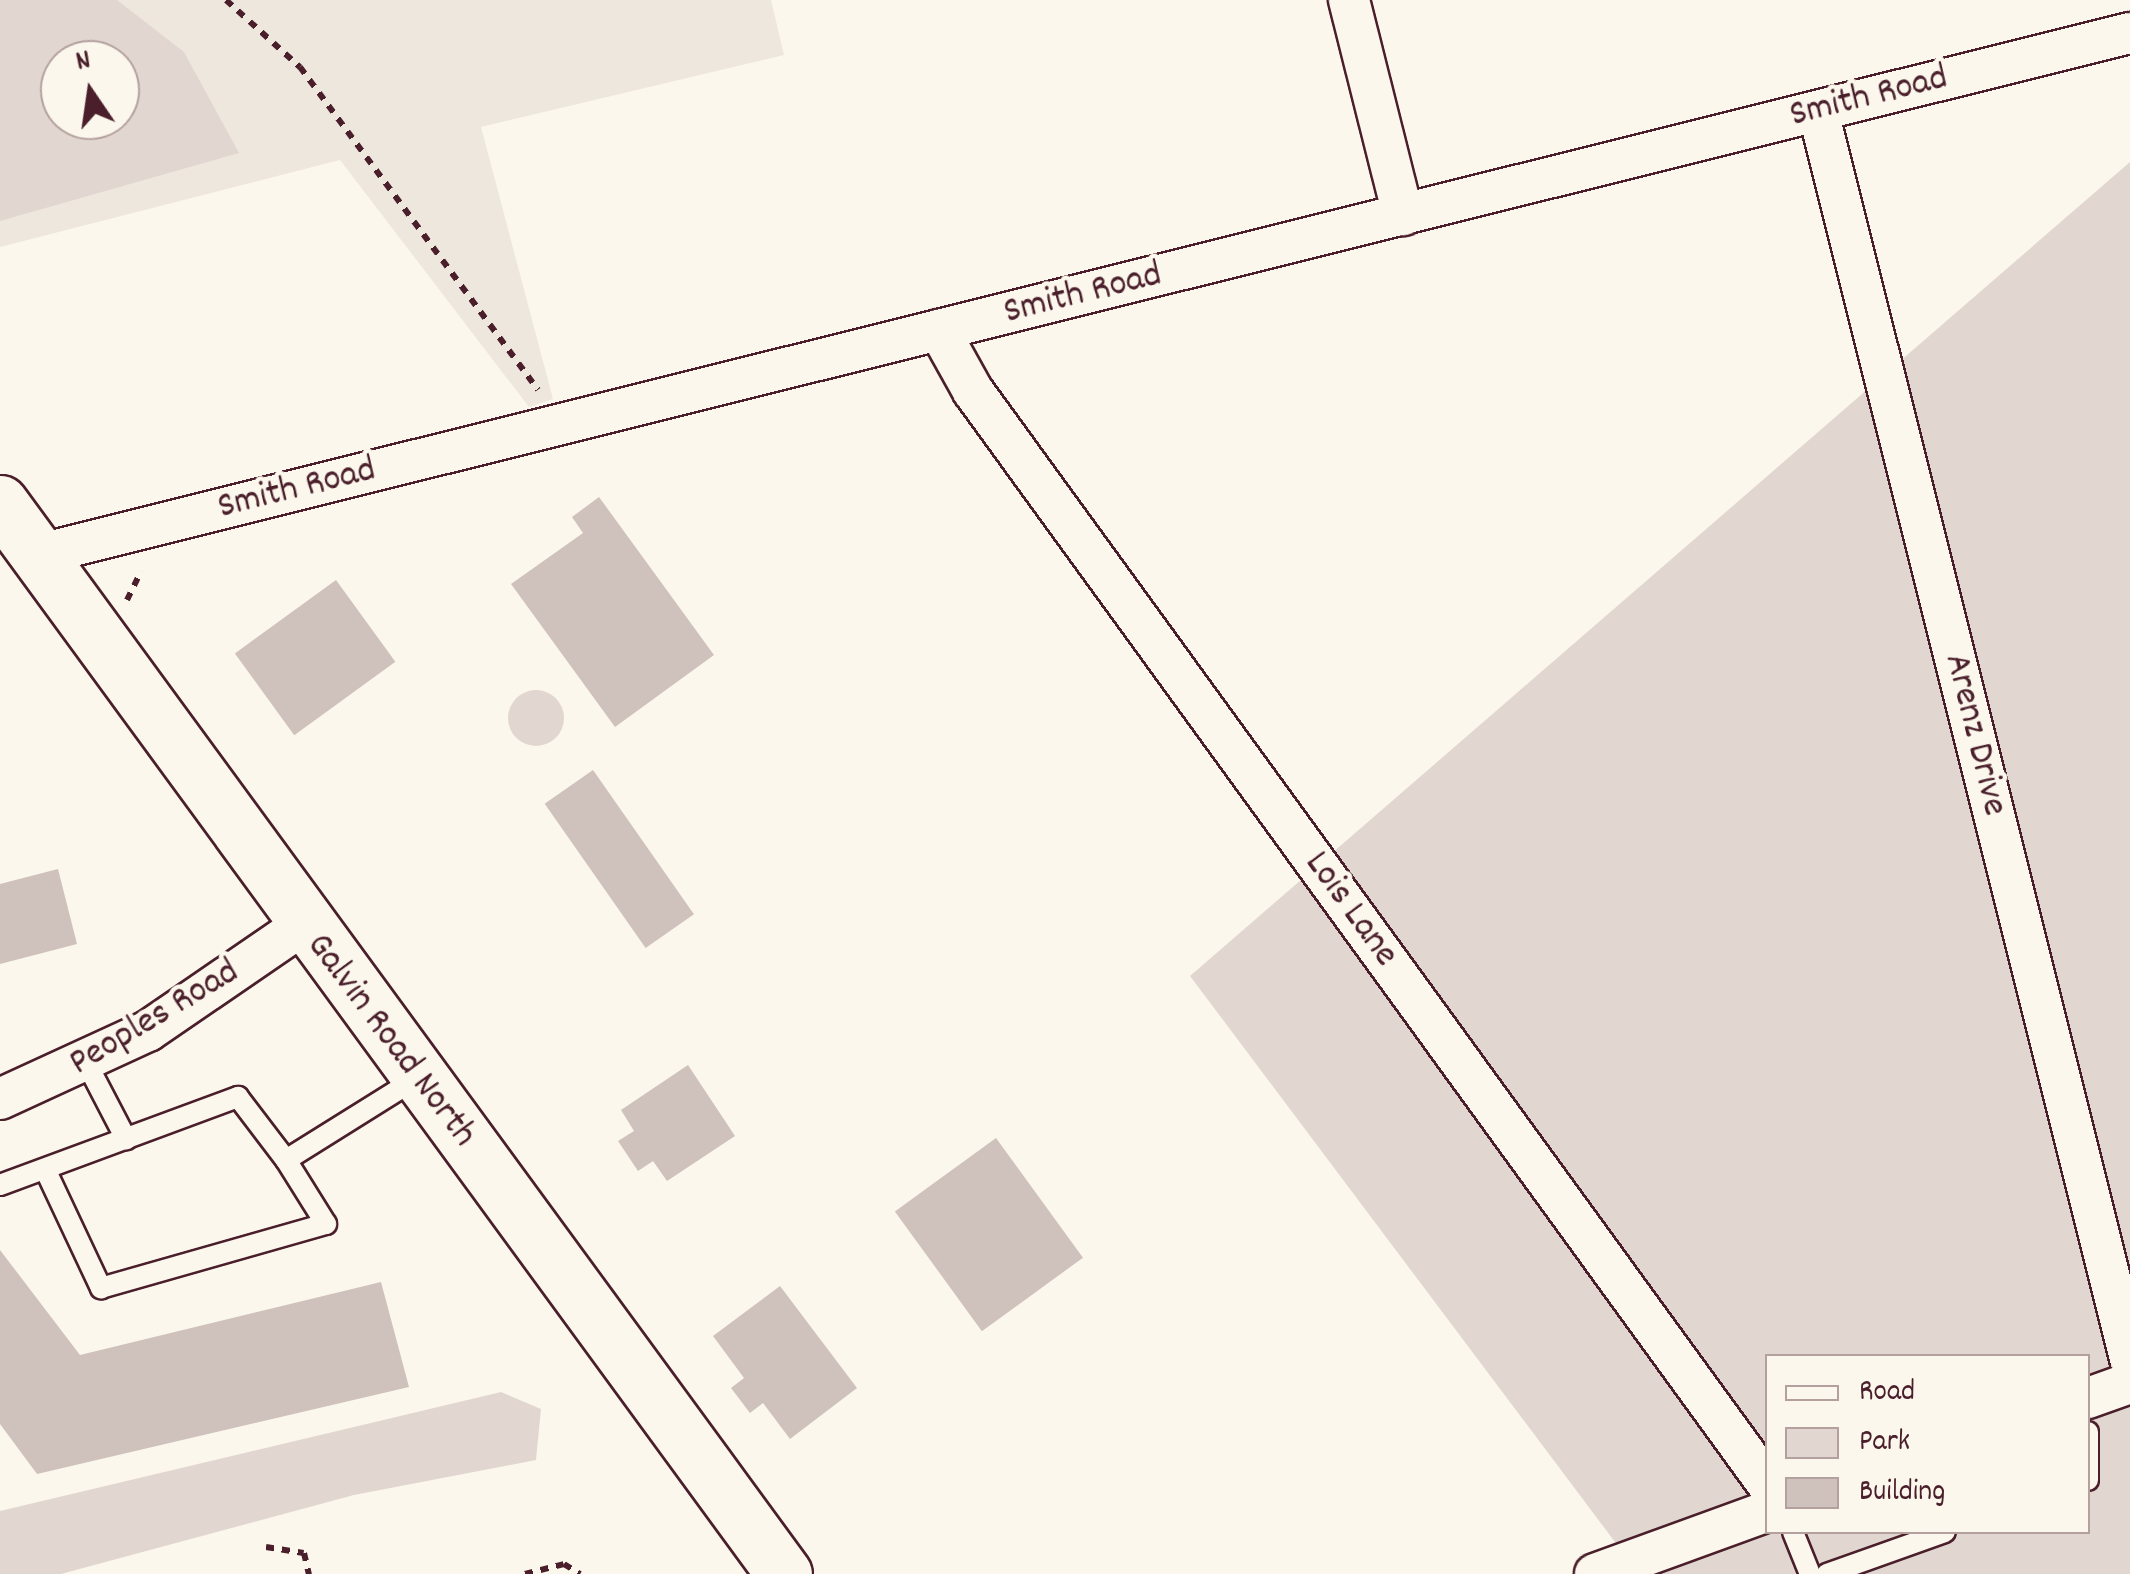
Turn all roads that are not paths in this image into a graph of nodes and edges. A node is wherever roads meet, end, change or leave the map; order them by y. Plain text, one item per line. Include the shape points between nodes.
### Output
1 (1349, 0) edge
2 (2130, 33) edge
3 (1818, 111) junction
4 (1403, 215) junction
5 (939, 330) junction
6 (0, 503) edge
7 (36, 554) junction
8 (303, 925) junction
9 (87, 1064) junction
10 (417, 1078) junction
11 (0, 1098) edge
12 (126, 1140) junction
13 (286, 1160) junction
14 (45, 1170) junction
15 (0, 1185) edge
16 (2130, 1359) edge
17 (2130, 1383) edge
18 (2090, 1397) edge
19 (1765, 1480) edge
20 (1765, 1512) edge
21 (1794, 1534) edge
22 (1940, 1534) edge
23 (1599, 1573) edge
24 (784, 1574) edge
25 (1810, 1574) edge
26 (1828, 1574) edge

1 - 4 street
2 - 3 street, Smith Road
3 - 4 street, Smith Road
3 - 16 street, Arenz Drive
4 - 5 street, Smith Road
5 - 7 street, Smith Road
5 - 19 street, Lois Lane via 973,390
6 - 7 main road, Galvin Road North
7 - 8 main road, Galvin Road North
8 - 9 street, Peoples Road
8 - 10 main road, Galvin Road North
9 - 11 street, Peoples Road
9 - 12 lane
10 - 13 lane
10 - 24 main road, Galvin Road North
12 - 13 lane via 238,1097
12 - 14 lane
13 - 14 lane via 326,1224 100,1288
14 - 15 lane
17 - 18 street
20 - 23 street
21 - 25 lane
22 - 26 lane

